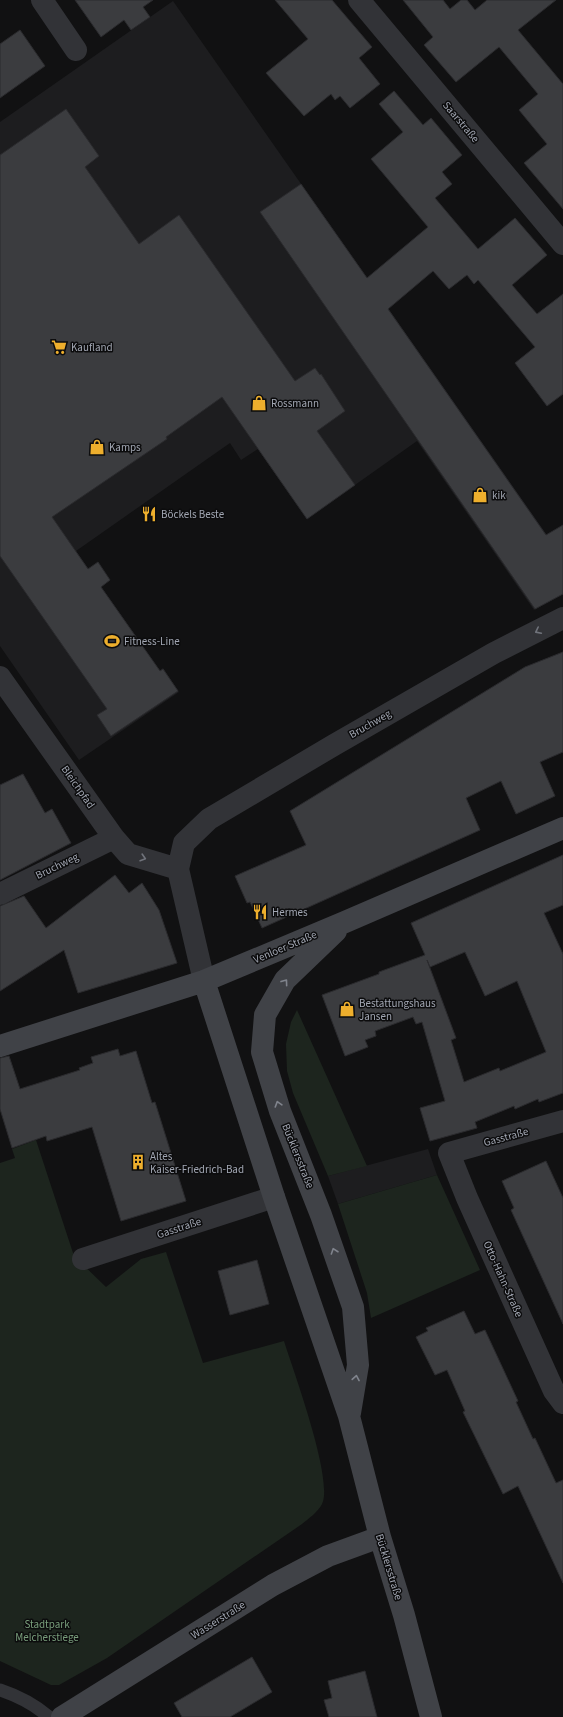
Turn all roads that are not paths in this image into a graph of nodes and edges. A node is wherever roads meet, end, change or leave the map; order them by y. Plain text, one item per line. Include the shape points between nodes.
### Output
1 (42, 0) edge
2 (359, 0) edge
3 (76, 50) dead end
4 (563, 244) edge
5 (563, 618) edge
6 (0, 676) edge
7 (563, 828) edge
8 (114, 838) junction
9 (178, 868) junction
10 (0, 894) edge
11 (345, 922) junction
12 (204, 981) junction
13 (0, 1046) edge
14 (563, 1121) edge
15 (449, 1153) joint
16 (274, 1197) junction
17 (83, 1258) dead end
18 (563, 1403) edge
19 (349, 1416) junction
20 (380, 1537) junction
21 (0, 1690) edge
22 (49, 1717) edge
23 (62, 1717) edge
24 (430, 1717) edge

1 - 3 street
2 - 4 street, Saarstraße
5 -> 9 street, Bruchweg via 334,745 209,819 184,843
6 - 8 street, Bleichpfad
7 - 11 main road, Venloer Straße
8 -> 9 street, Bleichpfad via 128,854
8 - 10 street, Bruchweg
9 - 12 street
11 - 12 main road, Venloer Straße
19 -> 11 main road, Bücklersstraße via 358,1365 353,1307 321,1215 280,1111 262,1052 265,1015 285,980
12 - 13 main road, Venloer Straße
12 - 16 main road, Bücklersstraße
14 - 15 street, Gasstraße
15 - 18 street, Otto-Hahn-Straße via 554,1391
16 - 17 street, Gasstraße
16 - 19 main road, Bücklersstraße
19 - 20 main road, Bücklersstraße
20 - 23 main road, Wasserstraße via 328,1556 273,1585
20 - 24 main road, Bücklersstraße via 404,1615
21 - 22 lane via 12,1694

